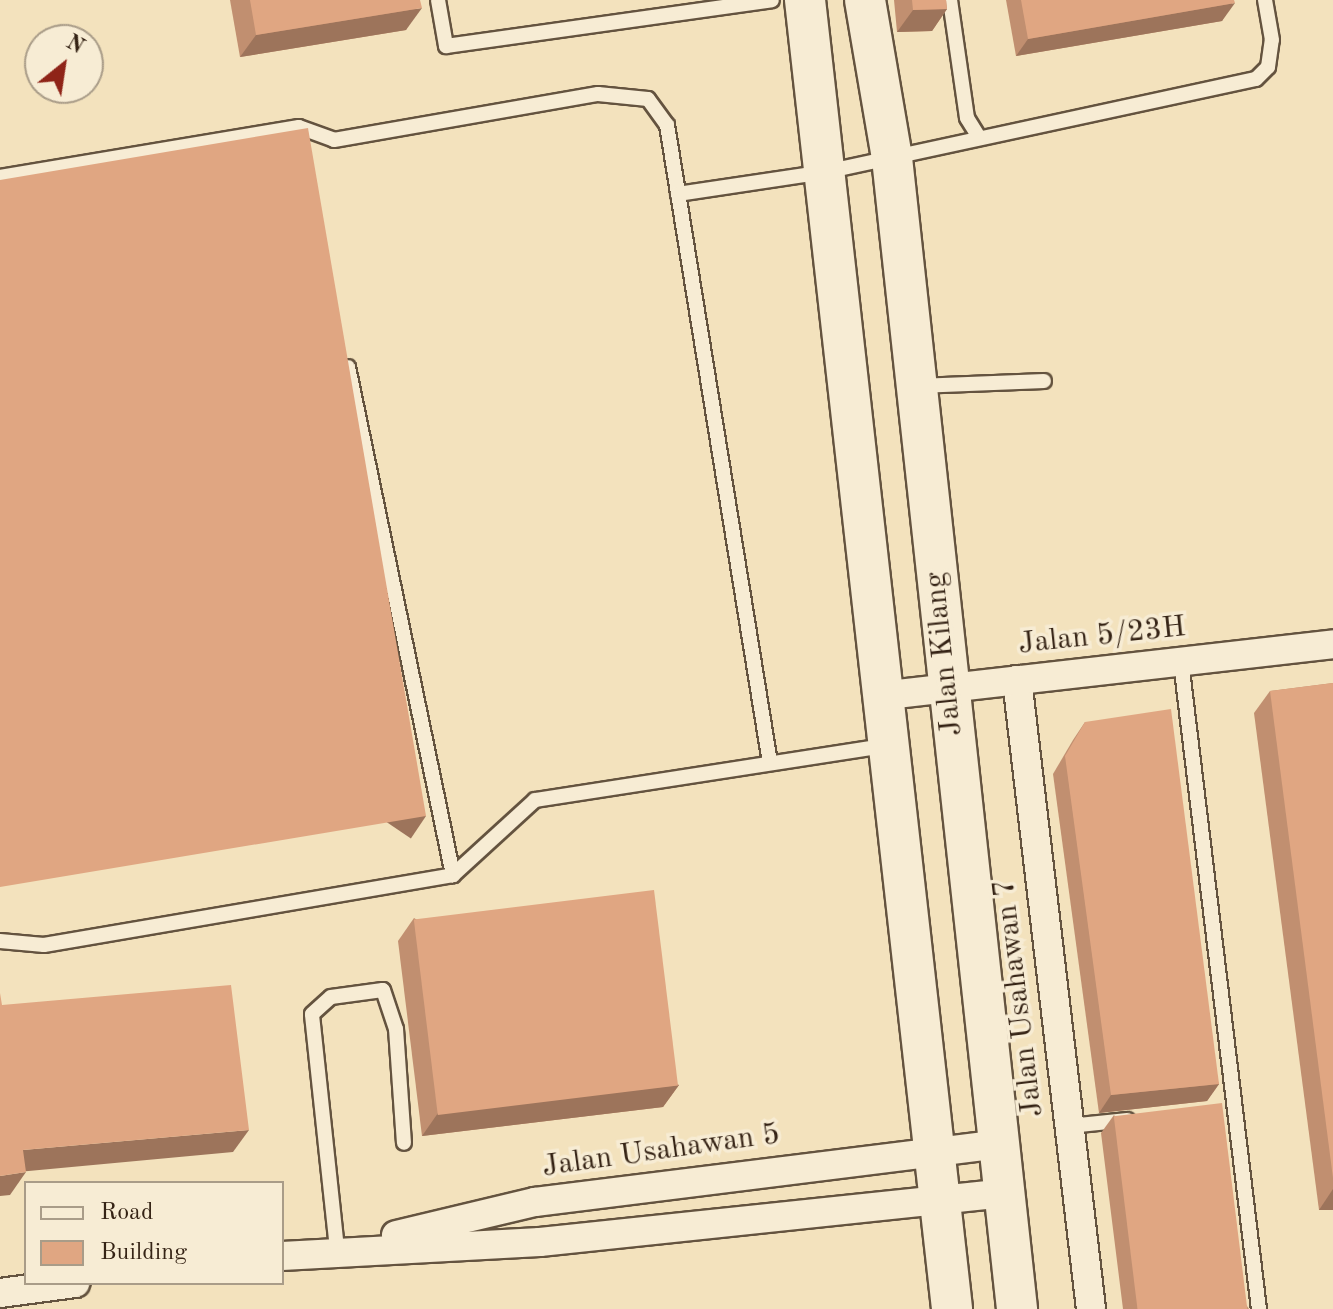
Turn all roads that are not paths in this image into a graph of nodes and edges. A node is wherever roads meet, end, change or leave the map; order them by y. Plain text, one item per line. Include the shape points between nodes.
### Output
1 (438, 0) edge
2 (772, 0) edge
3 (805, 0) edge
4 (865, 0) edge
5 (950, 0) edge
6 (1265, 0) edge
7 (977, 134) junction
8 (892, 158) junction
9 (825, 172) junction
10 (0, 177) edge
11 (678, 194) junction
12 (343, 342) edge
13 (1044, 381) dead end
14 (917, 386) junction
15 (1333, 644) edge
16 (1181, 662) junction
17 (1017, 680) junction
18 (947, 688) junction
19 (879, 696) junction
20 (885, 746) junction
21 (770, 763) junction
22 (453, 875) junction
23 (0, 941) edge
24 (1144, 1118) edge
25 (1069, 1126) junction
26 (404, 1143) dead end
27 (999, 1144) junction
28 (933, 1150) junction
29 (1004, 1193) junction
30 (939, 1198) junction
31 (337, 1249) junction
32 (284, 1256) edge
33 (60, 1285) edge
34 (0, 1293) edge
35 (952, 1309) edge
36 (1017, 1309) edge
37 (1091, 1309) edge
38 (1259, 1309) edge

1 - 2 lane via 446,46
3 - 9 main road
4 - 8 main road, Jalan Kilang
5 - 7 lane via 967,118
6 - 7 lane via 1272,40 1268,67 1256,79
7 - 8 lane
8 - 9 lane
8 - 14 main road, Jalan Kilang
9 - 11 lane
9 - 19 main road
10 - 11 lane via 301,135 334,140 598,94 648,99 667,125
11 - 21 lane
12 - 22 lane
13 - 14 lane
14 - 18 main road, Jalan Kilang
15 - 16 street, Jalan 5/23H
16 - 17 street, Jalan 5/23H
16 - 38 lane via 1227,1109
17 - 18 street, Jalan 5/23H
17 - 25 street, Jalan Usahawan 7
18 - 19 street, Jalan 5/23H
18 - 27 main road, Jalan Kilang
19 - 20 main road
20 - 21 lane
20 - 28 main road
21 - 22 lane via 535,800
22 - 23 lane via 44,945
24 - 25 lane
25 - 37 street, Jalan Usahawan 7
26 - 31 lane via 396,1029 383,990 331,997 312,1014
27 - 28 street, Jalan Usahawan 5
27 - 29 main road, Jalan Kilang
28 - 30 main road
28 - 31 street, Jalan Usahawan 5 via 535,1202
29 - 30 street, Jalan Usahawan 5
29 - 36 main road, Jalan Kilang
30 - 31 street, Jalan Usahawan 5 via 540,1242
30 - 35 main road
31 - 32 street, Jalan Usahawan 5
33 - 34 street

